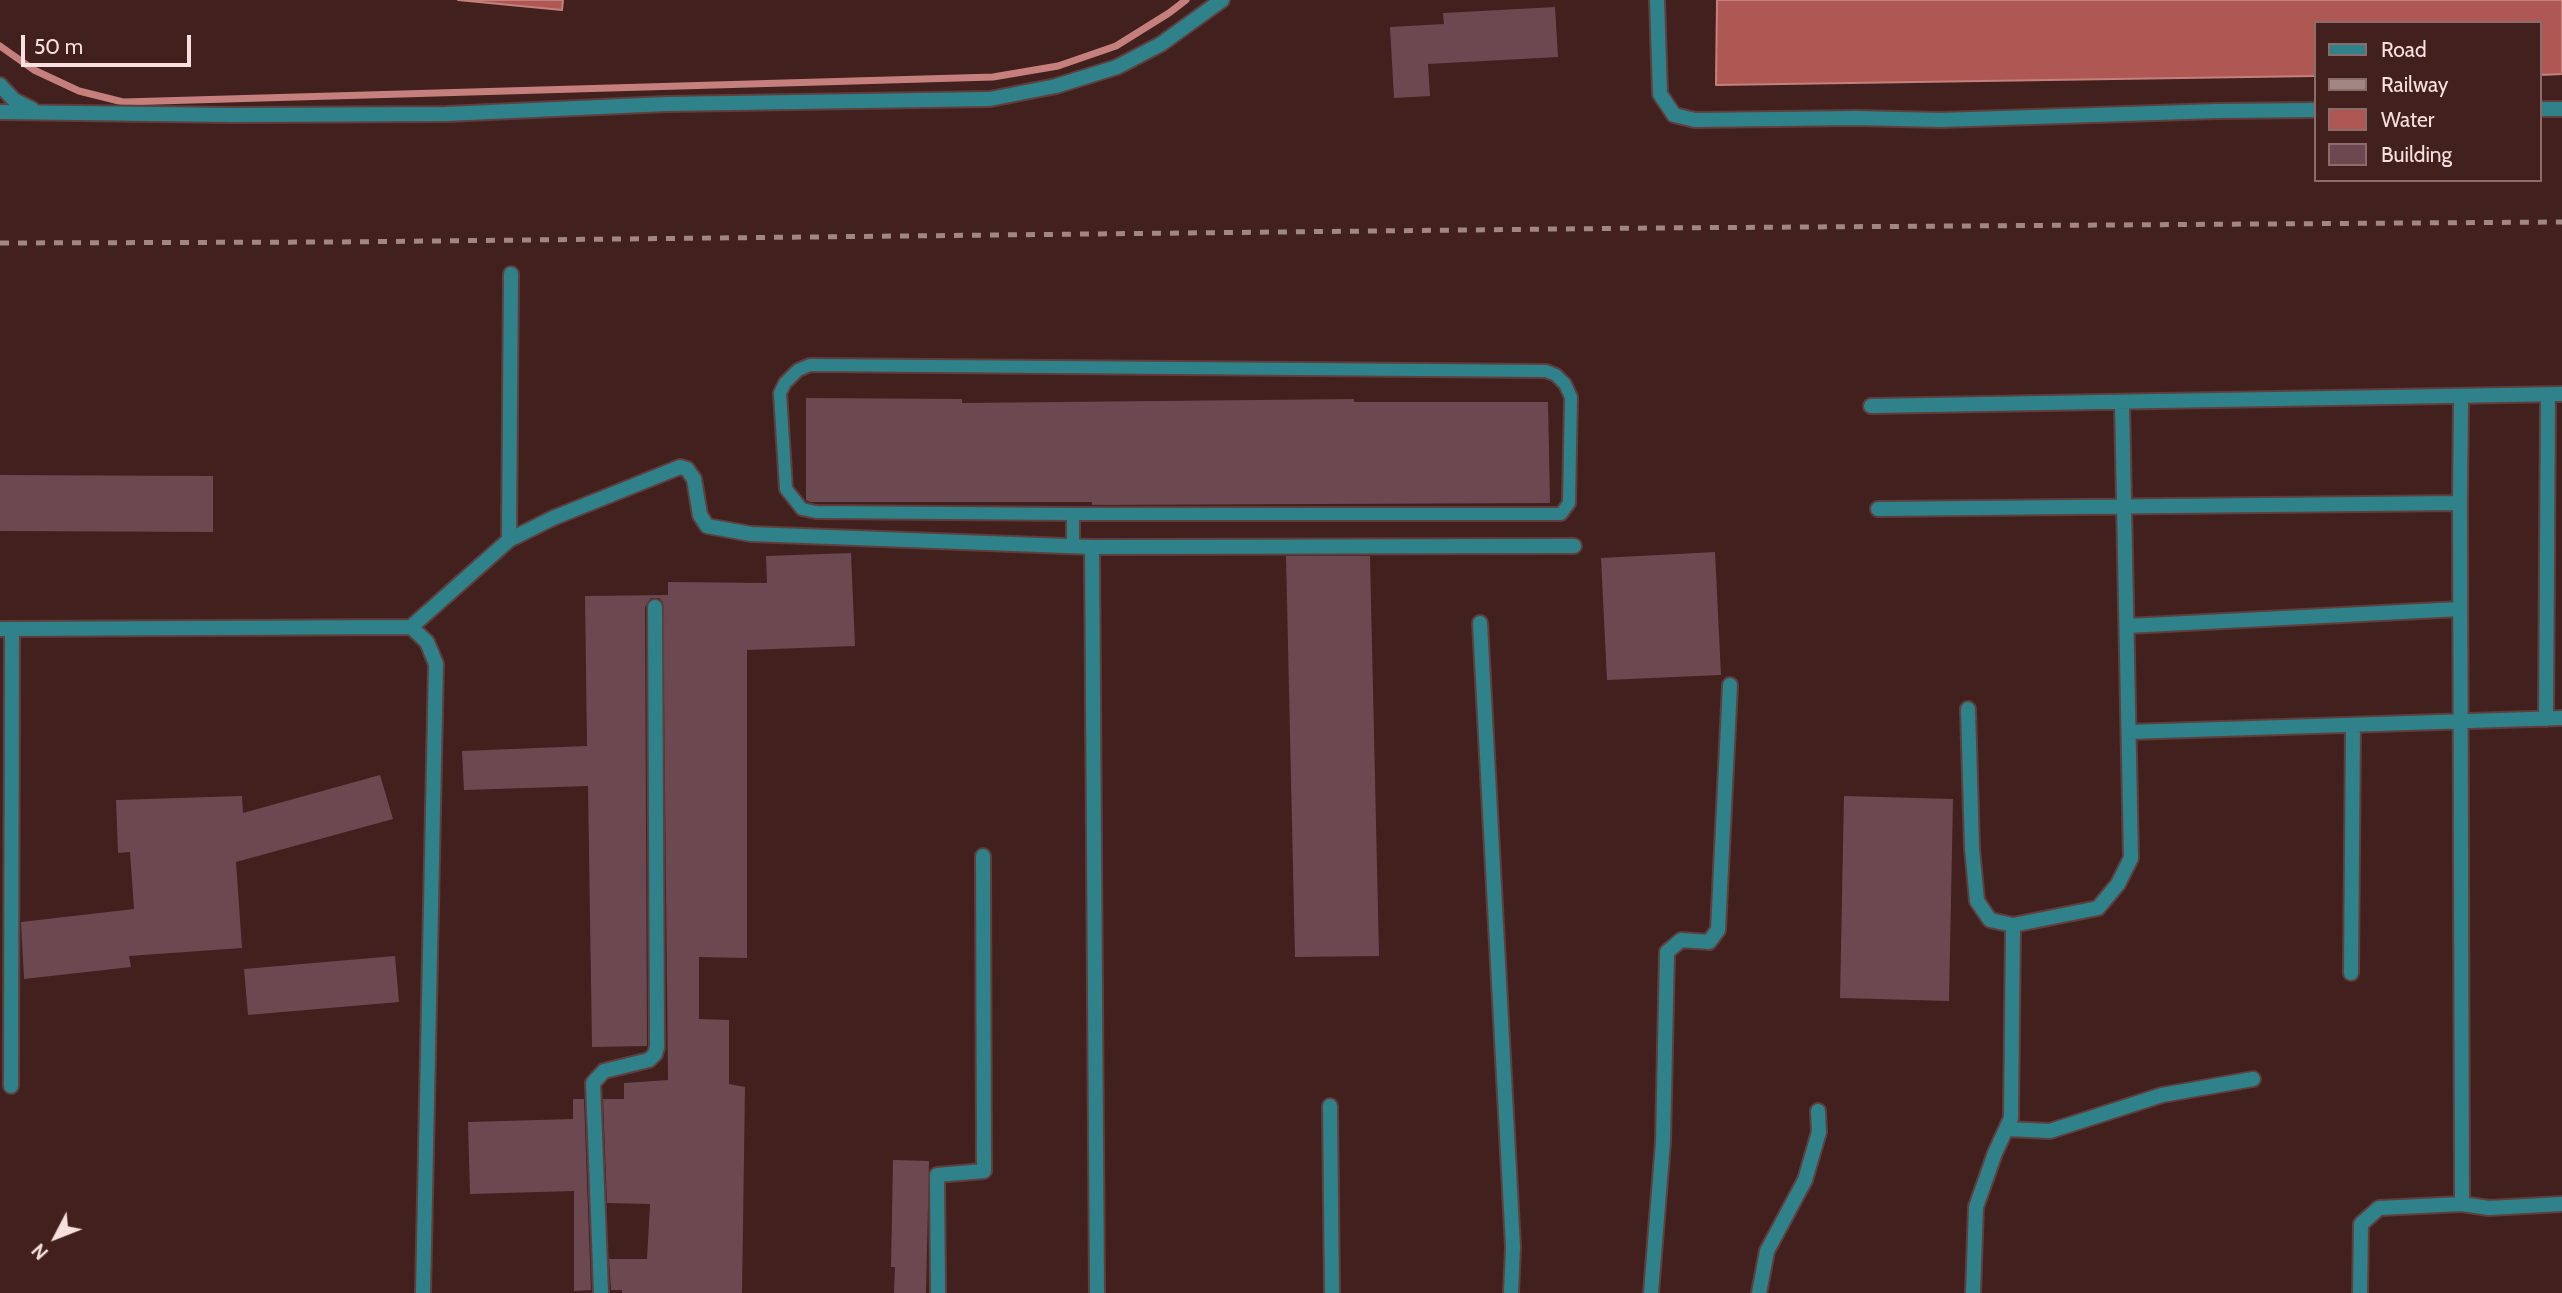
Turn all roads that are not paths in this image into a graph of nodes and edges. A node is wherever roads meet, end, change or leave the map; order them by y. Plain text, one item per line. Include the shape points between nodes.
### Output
1 (1222, 0) edge
2 (1657, 0) edge
3 (0, 85) edge
4 (2541, 109) edge
5 (2562, 109) edge
6 (2314, 110) edge
7 (0, 111) edge
8 (36, 111) junction
9 (511, 274) dead end
10 (2555, 395) edge
11 (2461, 396) junction
12 (2122, 402) junction
13 (1871, 406) dead end
14 (2460, 503) junction
15 (2123, 506) junction
16 (1878, 509) dead end
17 (1073, 514) junction
18 (509, 540) junction
19 (1073, 546) junction
20 (1574, 546) dead end
21 (1092, 547) junction
22 (655, 607) dead end
23 (2460, 609) junction
24 (1480, 623) dead end
25 (2127, 626) junction
26 (411, 627) junction
27 (6, 629) edge
28 (1730, 685) dead end
29 (1968, 709) dead end
30 (2562, 718) edge
31 (2546, 719) junction
32 (2460, 722) junction
33 (2353, 725) junction
34 (2129, 732) junction
35 (983, 856) dead end
36 (2013, 925) junction
37 (2351, 974) dead end
38 (2253, 1079) dead end
39 (11, 1086) dead end
40 (1330, 1106) dead end
41 (1818, 1111) dead end
42 (2006, 1129) junction
43 (2462, 1204) junction
44 (2562, 1204) edge
45 (423, 1293) edge
46 (601, 1293) edge
47 (938, 1293) edge
48 (1097, 1293) edge
49 (1332, 1293) edge
50 (1511, 1293) edge
51 (1651, 1293) edge
52 (1759, 1293) edge
53 (1973, 1293) edge
54 (2360, 1293) edge

1 - 8 street via 1161,44 1117,67 1056,86 990,99 666,104 432,114
2 - 6 street via 1660,94 1674,115 1695,120 1941,120
3 - 8 street via 14,100
4 - 5 street
7 - 8 street
9 - 18 street
10 - 11 street
10 - 31 street
11 - 12 street
11 - 14 street
12 - 13 street
12 - 15 street
14 - 15 street
14 - 23 street
15 - 16 street
15 - 25 street
17 - 17 lane via 1561,514 1569,503 1571,397 1565,384 1546,372 810,365 798,370 780,393 786,489 802,509
17 - 19 lane
18 - 19 street via 680,467 694,479 700,515 711,529 788,537
18 - 26 street
19 - 21 street
20 - 21 street
21 - 48 street
22 - 46 street via 657,1048 649,1060 604,1071 593,1083
23 - 25 street
23 - 32 street
24 - 50 street via 1513,1247
25 - 34 street
26 - 27 street
26 - 45 street via 427,642 436,664
27 - 39 street
28 - 51 street via 1718,930 1709,942 1681,940 1667,952 1663,1142
29 - 36 street via 1977,901 1990,920
30 - 31 street
31 - 32 street
32 - 33 street
32 - 43 street
33 - 34 street
33 - 37 street
34 - 36 street via 2131,858 2118,884 2098,908
35 - 47 street via 984,1171 937,1175
36 - 42 street via 2011,1118
38 - 42 street via 2162,1095 2050,1131
40 - 49 street
41 - 52 street via 1819,1132 1805,1180 1767,1251
42 - 53 street via 1976,1207
43 - 44 street via 2489,1208
43 - 54 street via 2379,1208 2361,1224

